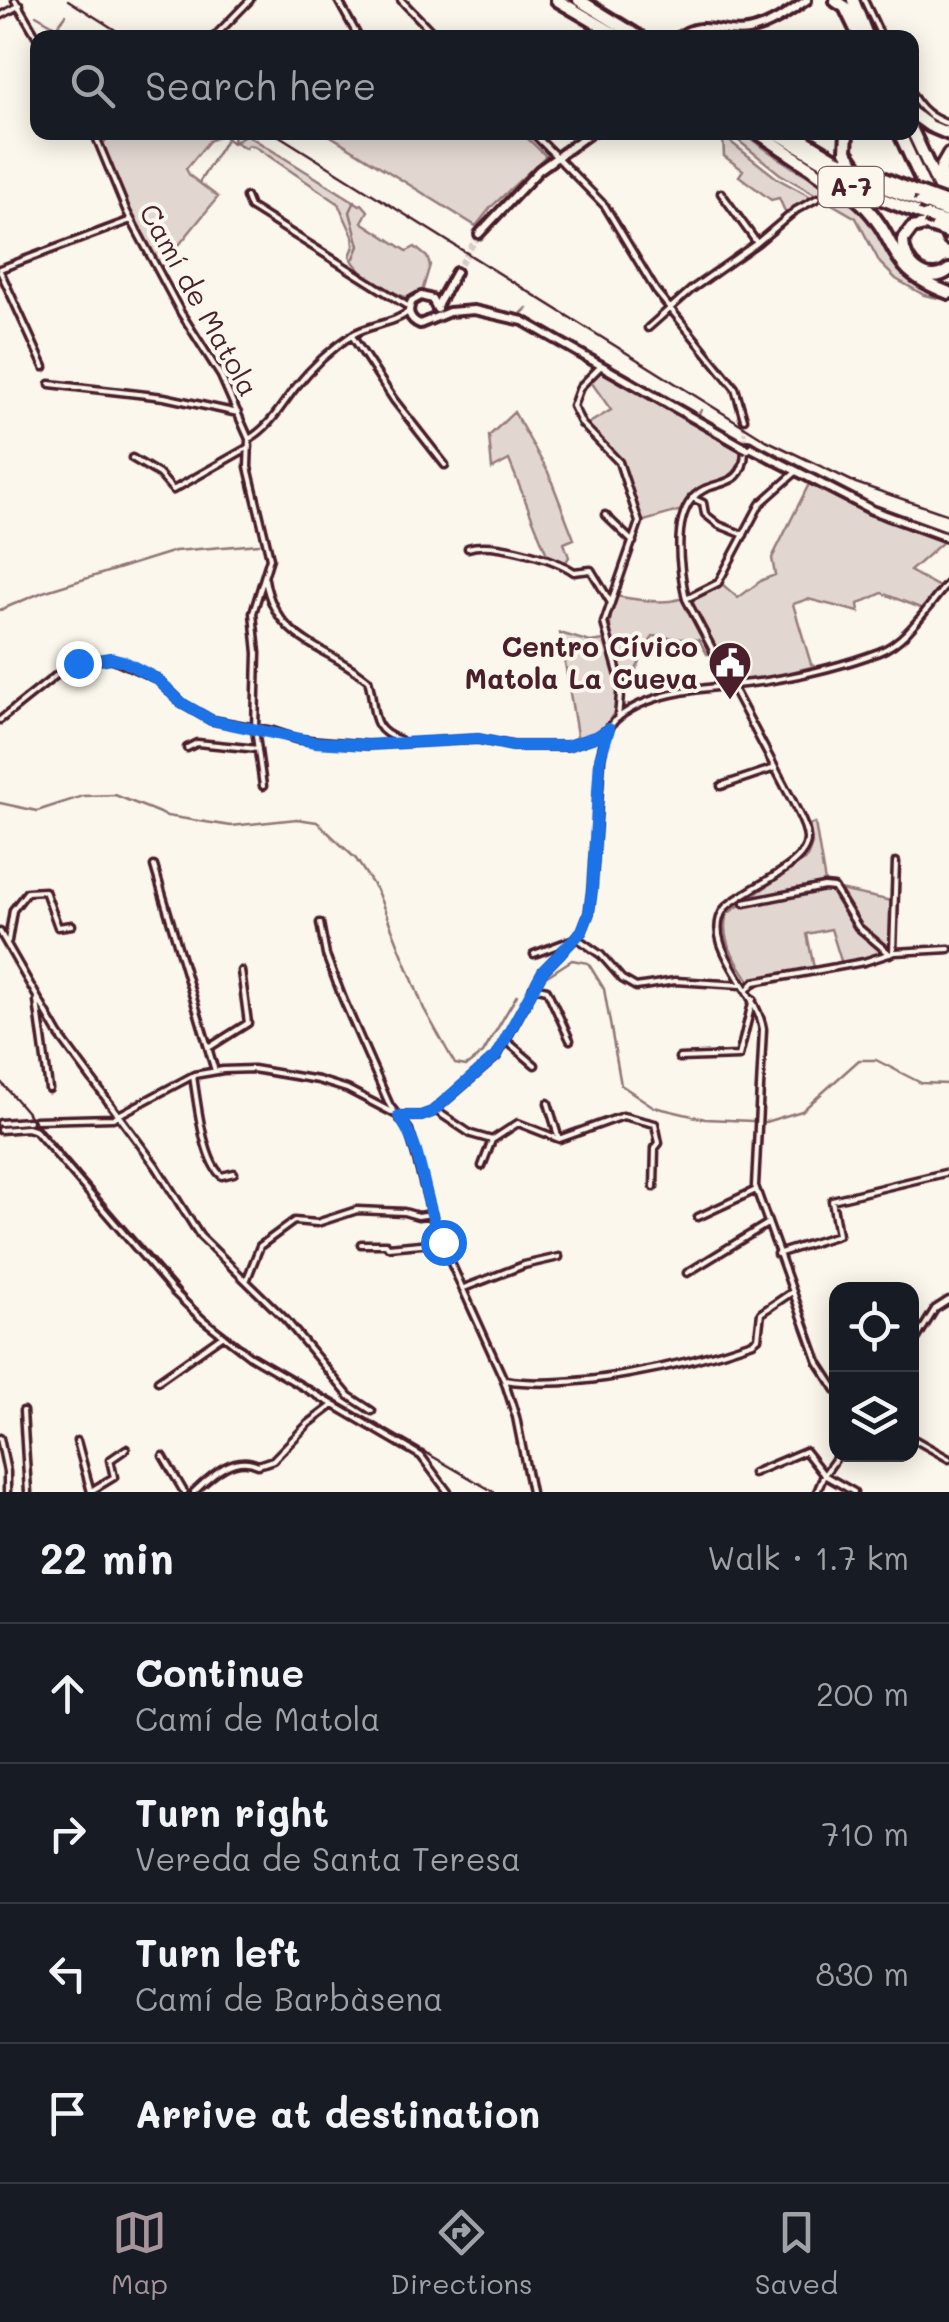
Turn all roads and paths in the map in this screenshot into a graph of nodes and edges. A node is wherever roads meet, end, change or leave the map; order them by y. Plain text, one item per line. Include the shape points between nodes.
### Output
1 (250, 0) edge
2 (338, 0) edge
3 (401, 0) edge
4 (557, 0) edge
5 (579, 0) edge
6 (844, 0) edge
7 (853, 0) edge
8 (864, 0) edge
9 (805, 1) edge
10 (834, 1) edge
11 (18, 2) edge
12 (0, 16) edge
13 (33, 30) edge
14 (221, 30) edge
15 (355, 30) edge
16 (430, 30) edge
17 (608, 30) edge
18 (630, 30) edge
19 (687, 30) edge
20 (726, 30) edge
21 (754, 30) edge
22 (858, 30) edge
23 (860, 30) edge
24 (878, 30) edge
25 (919, 107) edge
26 (919, 117) edge
27 (949, 124) edge
28 (949, 134) edge
29 (539, 140) edge
30 (580, 140) edge
31 (769, 140) edge
32 (788, 140) edge
33 (806, 140) edge
34 (847, 140) edge
35 (904, 140) edge
36 (907, 140) edge
37 (908, 140) edge
38 (98, 141) edge
39 (949, 154) edge
40 (555, 157) junction
41 (812, 169) junction
42 (866, 173) junction
43 (720, 193) dead end
44 (949, 196) edge
45 (246, 197) dead end
46 (919, 197) junction
47 (818, 198) dead end
48 (949, 209) edge
49 (131, 220) junction
50 (947, 232) edge
51 (479, 234) tunnel mouth
52 (757, 243) junction
53 (0, 270) edge
54 (949, 270) edge
55 (456, 272) tunnel mouth
56 (445, 290) junction
57 (949, 293) edge
58 (432, 299) junction
59 (410, 306) junction
60 (670, 308) junction
61 (436, 313) junction
62 (397, 318) junction
63 (414, 321) junction
64 (648, 328) dead end
65 (352, 336) junction
66 (593, 360) junction
67 (602, 365) junction
68 (44, 367) dead end
69 (590, 375) junction
70 (50, 384) dead end
71 (239, 414) junction
72 (744, 418) tunnel mouth
73 (249, 439) junction
74 (249, 446) junction
75 (745, 447) junction
76 (132, 458) dead end
77 (446, 465) dead end
78 (795, 472) junction
79 (692, 498) junction
80 (605, 515) dead end
81 (744, 535) junction
82 (949, 539) edge
83 (634, 542) junction
84 (468, 548) dead end
85 (264, 575) junction
86 (949, 582) edge
87 (686, 599) junction
88 (611, 603) junction
89 (731, 684) junction
90 (0, 710) edge
91 (618, 718) junction
92 (0, 720) edge
93 (255, 728) junction
94 (609, 729) junction
95 (404, 742) junction
96 (187, 748) dead end
97 (258, 750) junction
98 (775, 768) junction
99 (262, 786) dead end
100 (721, 786) dead end
101 (896, 862) dead end
102 (154, 866) dead end
103 (744, 904) dead end
104 (320, 923) dead end
105 (72, 925) dead end
106 (0, 932) edge
107 (577, 938) junction
108 (8, 945) junction
109 (949, 949) edge
110 (891, 953) junction
111 (534, 954) dead end
112 (241, 971) dead end
113 (532, 987) junction
114 (746, 987) junction
115 (37, 996) junction
116 (753, 999) junction
117 (507, 1040) junction
118 (570, 1040) dead end
119 (210, 1052) junction
120 (679, 1058) dead end
121 (535, 1064) dead end
122 (215, 1071) junction
123 (193, 1076) junction
124 (49, 1088) dead end
125 (548, 1102) dead end
126 (435, 1110) junction
127 (120, 1116) junction
128 (399, 1116) junction
129 (0, 1127) edge
130 (559, 1139) junction
131 (492, 1140) junction
132 (482, 1166) dead end
133 (949, 1172) edge
134 (234, 1173) dead end
135 (654, 1187) dead end
136 (756, 1190) junction
137 (432, 1214) junction
138 (698, 1218) dead end
139 (767, 1224) junction
140 (443, 1242) junction
141 (361, 1244) dead end
142 (777, 1254) junction
143 (559, 1257) dead end
144 (687, 1273) dead end
145 (246, 1282) junction
146 (462, 1288) junction
147 (792, 1292) junction
148 (949, 1300) edge
149 (919, 1335) edge
150 (222, 1336) junction
151 (829, 1379) edge
152 (504, 1380) junction
153 (158, 1382) dead end
154 (333, 1405) junction
155 (23, 1411) dead end
156 (372, 1411) dead end
157 (0, 1438) edge
158 (76, 1441) dead end
159 (919, 1442) edge
160 (126, 1450) dead end
161 (163, 1456) dead end
162 (949, 1459) edge
163 (833, 1462) edge
164 (752, 1473) dead end
165 (824, 1475) junction
166 (6, 1492) edge
167 (28, 1492) edge
168 (91, 1492) edge
169 (184, 1492) edge
170 (194, 1492) edge
171 (448, 1492) edge
172 (531, 1492) edge
173 (818, 1492) edge
174 (854, 1492) edge

1 - 14 street
2 - 15 street
3 - 16 street
4 - 17 highway
5 - 18 highway
6 - 10 highway
7 - 23 highway
8 - 24 street
9 - 21 street
10 - 22 highway
11 - 12 street
11 - 13 street
19 - 20 street
25 - 27 street
26 - 28 highway
29 - 40 street
30 - 40 street
31 - 41 highway, A-7
32 - 46 highway, A-7 via 836,169
33 - 42 highway
34 - 42 highway via 846,151
35 - 50 highway
36 - 50 highway
37 - 48 highway
38 - 49 street, Camí de Matola
39 - 44 highway via 941,177
40 - 51 street
40 - 60 street via 605,206
41 - 50 highway, A-7, bridge via 926,216
41 - 57 highway via 869,210 910,274
42 - 46 highway
43 - 52 street
45 - 59 street via 250,207
46 - 48 highway, bridge
47 - 52 street
49 - 53 street
49 - 71 street, Camí de Matola
50 - 54 highway via 924,225 904,240 905,256 916,269 929,276
52 - 60 street
53 - 68 street
55 - 56 street
56 - 58 street
56 - 61 street
58 - 59 street via 421,296
58 - 61 street
59 - 62 street
59 - 63 street
60 - 64 street
60 - 72 street via 735,388
61 - 63 street via 428,324
61 - 66 street via 508,316
61 - 67 street via 477,308 512,315
62 - 63 street
62 - 65 street
65 - 73 street
65 - 77 street
66 - 67 street
66 - 69 street
67 - 69 street
67 - 75 street
69 - 83 street via 573,406 619,462 639,522
70 - 71 street via 183,400
71 - 73 street, Camí de Matola
73 - 74 street, Camí de Matola
74 - 76 street via 173,490
74 - 85 street, Camí de Matola via 270,558
75 - 78 street
75 - 79 street via 737,476
78 - 81 street via 760,504
78 - 82 street
79 - 81 street via 718,524
79 - 87 street via 682,521
80 - 83 street
81 - 87 street via 718,583
83 - 88 street
84 - 88 street via 591,570
85 - 93 street, Camí de Matola via 253,613
85 - 95 street via 290,632 368,680 380,730
86 - 89 street via 882,650 780,679
87 - 89 street
88 - 91 street via 604,623 621,683
89 - 91 street via 673,695
89 - 98 street
90 - 92 street
91 - 94 street
92 - 93 street via 69,665 111,658 157,679 211,720
93 - 95 street via 314,742
93 - 97 street, Camí de Matola
94 - 95 street via 567,746
94 - 107 street via 596,794 589,913
96 - 97 street via 197,743
97 - 99 street, Camí de Matola
98 - 100 street
98 - 114 street via 808,837 792,864 731,901 718,917 721,946
101 - 110 street
102 - 119 street
103 - 110 street via 834,888 858,927
104 - 128 street via 343,999
105 - 108 street via 58,927 44,891 27,892 13,910
106 - 108 street
107 - 111 street
107 - 113 street
107 - 114 street via 636,986 675,981
108 - 115 street
109 - 110 street
110 - 114 street
112 - 119 street via 248,1022 210,1045
113 - 117 street
113 - 118 street via 547,990
114 - 116 street
115 - 124 street
115 - 127 street
116 - 120 street via 740,1056
116 - 136 street via 763,1028
117 - 121 street
117 - 126 street
119 - 122 street
122 - 123 street
122 - 128 street via 253,1069 318,1080
123 - 127 street
123 - 134 street via 216,1171
125 - 130 street
126 - 128 street
126 - 131 street
127 - 129 street
127 - 145 street via 186,1217
128 - 137 street via 409,1130
129 - 150 street via 36,1132 173,1291
130 - 131 street via 518,1122
130 - 135 street via 623,1116 655,1124
131 - 132 street
133 - 142 street via 832,1200 838,1235
136 - 138 street
136 - 139 street
137 - 140 street
137 - 145 street via 357,1210 316,1224 294,1221 260,1246
139 - 142 street
139 - 144 street
140 - 141 street
140 - 146 street
142 - 147 street
143 - 146 street
145 - 156 street via 349,1396
146 - 152 street
147 - 151 street
147 - 152 street via 761,1313 754,1342 711,1356 643,1372
148 - 149 street
150 - 153 street
150 - 154 street
152 - 172 street
154 - 170 street via 273,1460 232,1463
154 - 171 street via 421,1456
155 - 167 street
157 - 166 street
158 - 168 street
159 - 162 street
160 - 168 street via 110,1460 114,1477
161 - 169 street
163 - 165 street
164 - 165 street via 804,1451
165 - 173 street
165 - 174 street

